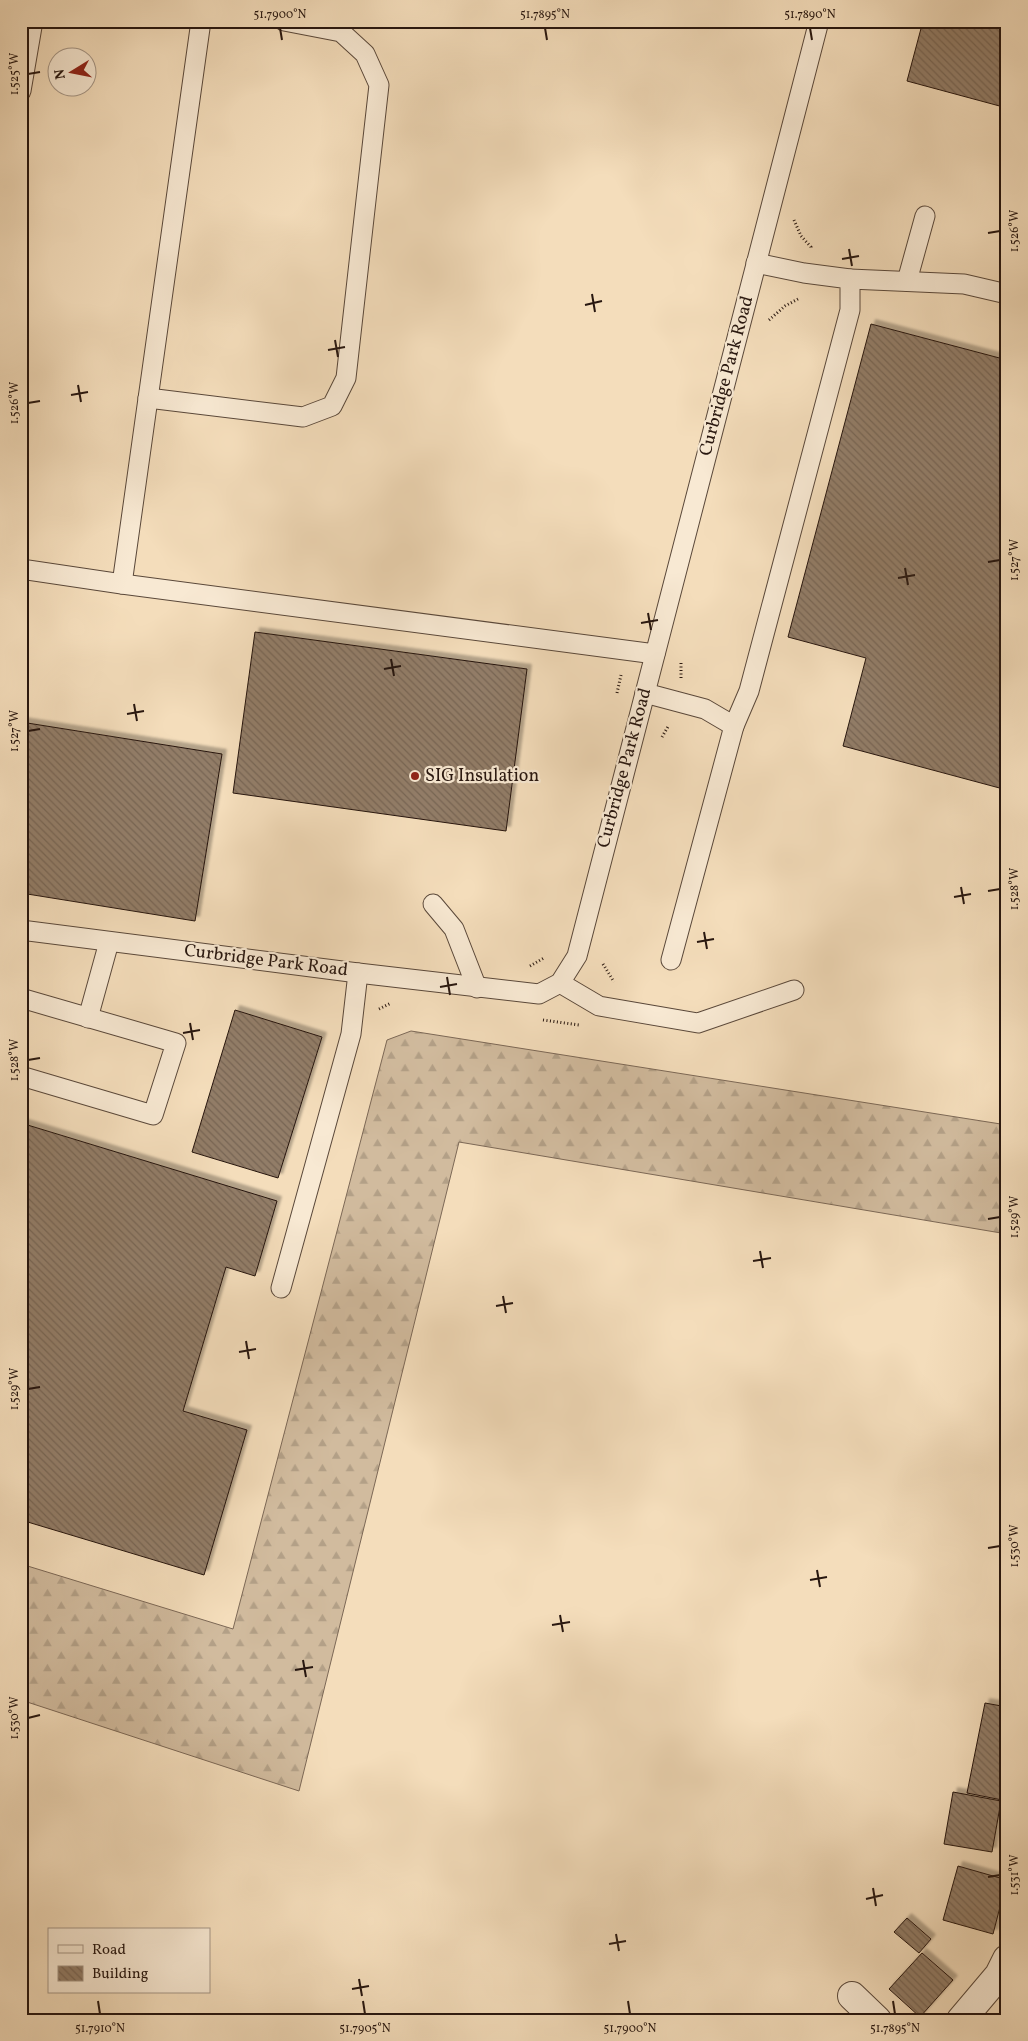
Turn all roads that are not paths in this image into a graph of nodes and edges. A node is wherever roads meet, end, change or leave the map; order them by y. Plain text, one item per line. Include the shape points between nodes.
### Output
1 (33, 21) edge
2 (201, 21) edge
3 (284, 21) edge
4 (819, 21) edge
5 (21, 91) edge
6 (925, 216) dead end
7 (756, 263) junction
8 (850, 279) junction
9 (907, 281) junction
10 (1007, 294) edge
11 (148, 398) junction
12 (21, 569) edge
13 (122, 584) junction
14 (655, 654) junction
15 (645, 693) junction
16 (734, 726) junction
17 (433, 904) dead end
18 (21, 930) edge
19 (109, 942) junction
20 (671, 960) dead end
21 (358, 973) junction
22 (560, 983) junction
23 (476, 988) junction
24 (794, 990) dead end
25 (21, 998) edge
26 (88, 1018) junction
27 (21, 1076) edge
28 (281, 1288) dead end
29 (1007, 1959) edge
30 (852, 1996) dead end
31 (877, 2020) edge
32 (961, 2020) edge

1 - 5 lane
2 - 11 lane
3 - 11 lane via 341,32 365,54 379,85 346,378 332,406 303,417
4 - 7 lane, Curbridge Park Road
6 - 9 lane
7 - 8 lane
7 - 14 lane, Curbridge Park Road
8 - 9 lane
8 - 16 lane via 850,310 749,691
9 - 10 lane via 964,284
11 - 13 lane
12 - 13 lane
13 - 14 lane
14 - 15 lane, Curbridge Park Road
15 - 16 lane via 704,709
15 - 22 lane, Curbridge Park Road via 577,956
16 - 20 lane
17 - 23 lane via 454,929
18 - 19 lane, Curbridge Park Road
19 - 21 lane, Curbridge Park Road
19 - 26 lane
21 - 23 lane, Curbridge Park Road
21 - 28 lane via 351,1034
22 - 23 lane, Curbridge Park Road via 539,994
22 - 24 lane via 600,1006 698,1023
25 - 26 lane
26 - 27 lane via 176,1043 153,1115
29 - 32 street via 999,1975
30 - 31 street

